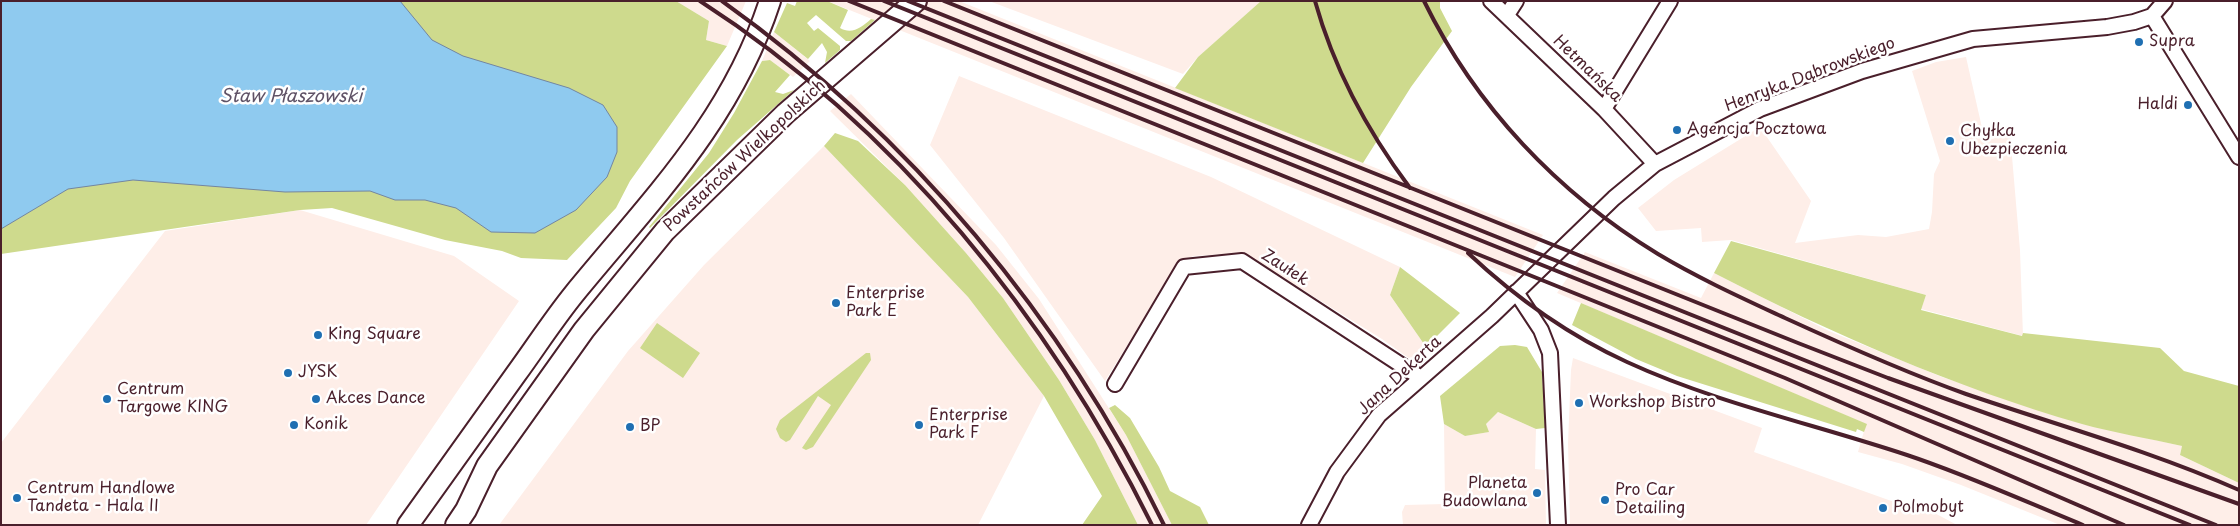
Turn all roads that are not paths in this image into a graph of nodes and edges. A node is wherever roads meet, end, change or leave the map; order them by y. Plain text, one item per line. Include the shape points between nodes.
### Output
1 (770, 1) edge
2 (916, 1) edge
3 (1491, 1) edge
4 (1516, 1) edge
5 (1670, 1) edge
6 (2165, 1) edge
7 (1507, 15) junction
8 (2152, 16) junction
9 (1604, 109) junction
10 (2239, 157) edge
11 (1655, 164) junction
12 (1516, 292) junction
13 (1420, 378) junction
14 (1115, 384) dead end
15 (488, 466) junction
16 (408, 525) edge
17 (440, 525) edge
18 (456, 525) edge
19 (1309, 525) edge
20 (1558, 525) edge

1 - 16 main road, Powstańców Wielkopolskich via 749,55 694,148 572,296
2 - 15 main road, Powstańców Wielkopolskich via 786,113 665,231 584,330
3 - 7 street, Hetmańska
4 - 7 street
5 - 9 street
6 - 8 street
7 - 9 street, Hetmańska
8 - 10 street
8 - 11 street, Henryka Dąbrowskiego via 2107,27 1973,39 1940,47 1862,71 1760,109
9 - 11 street, Hetmańska
11 - 12 street, Henryka Dąbrowskiego via 1614,198
12 - 13 street, Jana Dekerta
12 - 20 street via 1541,330 1550,353
13 - 14 street, Zaułek via 1242,261 1184,267
13 - 19 street, Jana Dekerta via 1379,415 1358,441 1337,472
15 - 17 main road
15 - 18 main road, Powstańców Wielkopolskich

